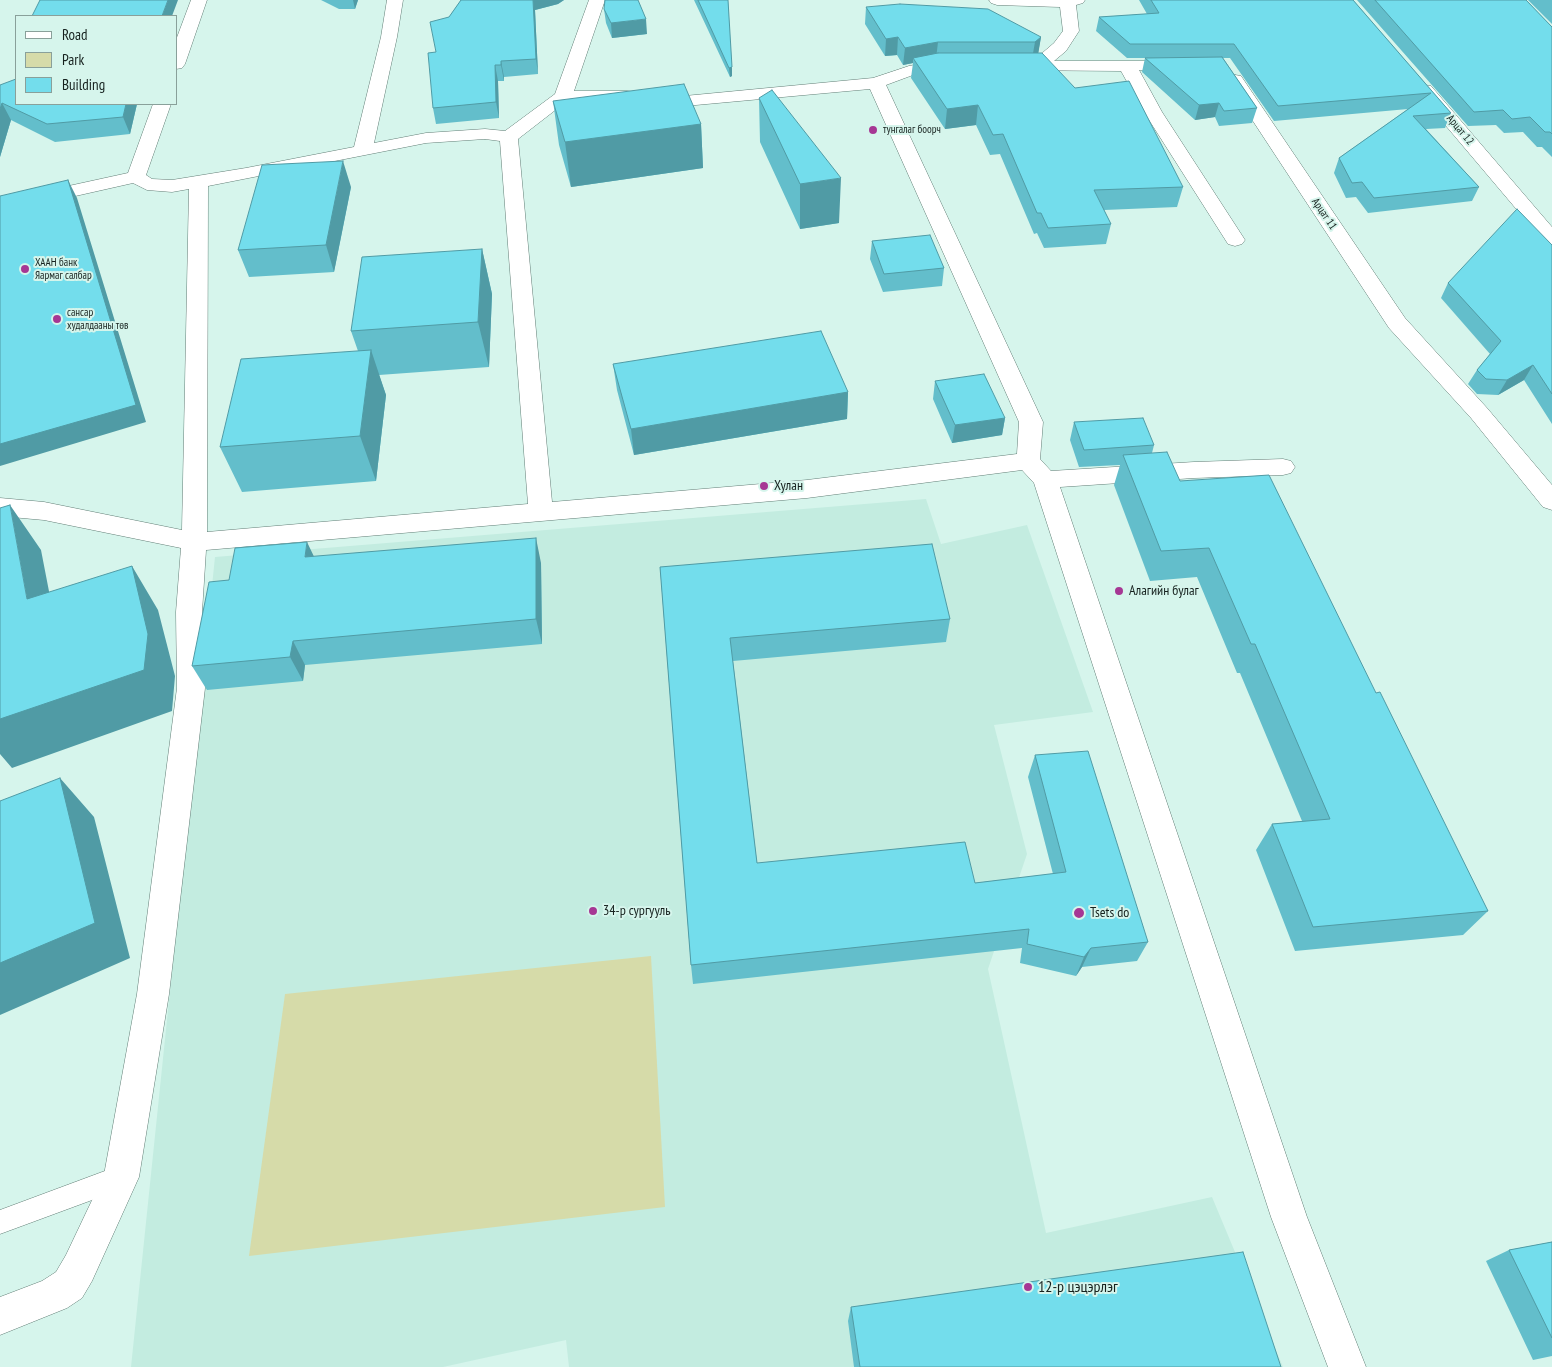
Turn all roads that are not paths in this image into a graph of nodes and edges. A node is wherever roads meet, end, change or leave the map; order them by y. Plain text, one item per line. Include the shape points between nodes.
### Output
1 (199, 0) edge
2 (395, 0) edge
3 (597, 0) edge
4 (997, 0) edge
5 (1071, 1) edge
6 (178, 58) edge
7 (1224, 64) edge
8 (1127, 65) junction
9 (1195, 65) edge
10 (1037, 66) junction
11 (1417, 80) edge
12 (876, 83) junction
13 (563, 96) junction
14 (162, 105) edge
15 (509, 138) junction
16 (363, 150) junction
17 (136, 177) junction
18 (199, 181) junction
19 (0, 207) edge
20 (1552, 239) edge
21 (1235, 240) dead end
22 (1283, 466) dead end
23 (1037, 471) junction
24 (1552, 501) edge
25 (0, 507) edge
26 (541, 513) junction
27 (194, 542) junction
28 (121, 1178) junction
29 (0, 1222) edge
30 (0, 1316) edge
31 (1347, 1367) edge

1 - 6 street
2 - 16 street
3 - 13 street
4 - 5 street
5 - 10 street via 1071,31 1060,47
7 - 24 street, Арцат 11 via 1397,323 1479,413
8 - 9 street
8 - 10 street
8 - 21 street via 1153,112
10 - 12 street via 936,66 909,71
11 - 20 street, Арцат 12
12 - 13 street via 674,102 627,96
12 - 23 street via 1031,422
13 - 15 street
14 - 17 street
15 - 16 street via 485,134 452,135
15 - 26 street
16 - 18 street
17 - 18 street via 147,184 172,186
17 - 19 street
18 - 27 street
22 - 23 street
23 - 26 street
23 - 31 street via 1290,1217
25 - 27 street via 44,512
26 - 27 street
27 - 28 street via 189,612 191,688 152,994
28 - 29 lane
28 - 30 street via 69,1285 54,1295

